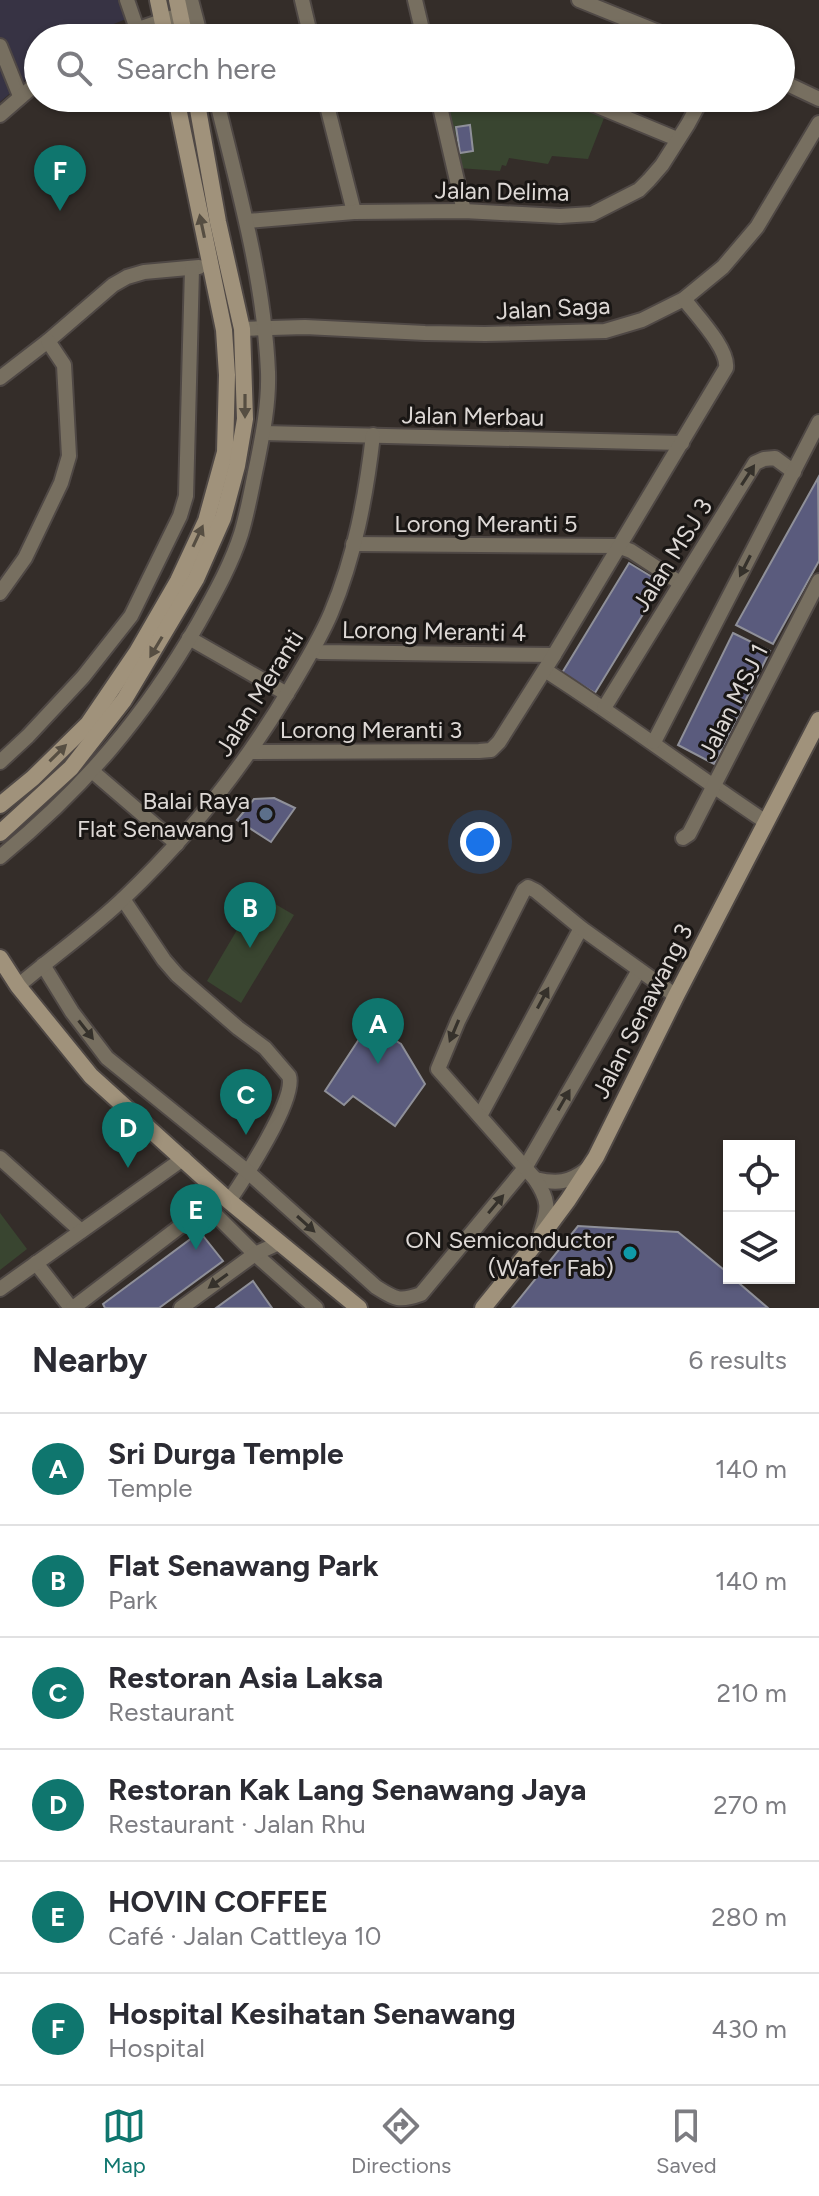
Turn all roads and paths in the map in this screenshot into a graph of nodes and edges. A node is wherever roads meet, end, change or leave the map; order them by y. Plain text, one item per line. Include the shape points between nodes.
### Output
1 (127, 0) edge
2 (158, 0) edge
3 (191, 0) edge
4 (302, 0) edge
5 (415, 0) edge
6 (579, 0) edge
7 (179, 7) edge
8 (135, 24) edge
9 (163, 24) edge
10 (168, 24) edge
11 (197, 24) edge
12 (308, 24) edge
13 (421, 24) edge
14 (638, 24) edge
15 (0, 46) edge
16 (795, 88) edge
17 (24, 93) edge
18 (20, 96) junction
19 (819, 99) edge
20 (179, 112) edge
21 (198, 112) edge
22 (220, 112) edge
23 (329, 112) edge
24 (441, 112) edge
25 (612, 112) edge
26 (694, 112) edge
27 (0, 115) edge
28 (819, 123) edge
29 (677, 139) junction
30 (464, 211) junction
31 (354, 212) junction
32 (247, 221) junction
33 (210, 265) junction
34 (192, 269) junction
35 (684, 299) junction
36 (265, 327) junction
37 (242, 329) junction
38 (48, 341) junction
39 (0, 378) edge
40 (819, 422) edge
41 (263, 433) junction
42 (373, 435) junction
43 (682, 443) junction
44 (794, 472) junction
45 (353, 544) junction
46 (618, 546) junction
47 (819, 581) edge
48 (680, 583) junction
49 (0, 593) edge
50 (189, 638) junction
51 (314, 649) junction
52 (554, 655) junction
53 (551, 674) dead end
54 (287, 694) junction
55 (604, 708) junction
56 (819, 720) edge
57 (654, 742) junction
58 (251, 752) junction
59 (0, 762) edge
60 (92, 771) junction
61 (713, 787) junction
62 (0, 805) edge
63 (766, 822) junction
64 (0, 833) edge
65 (683, 838) dead end
66 (177, 844) junction
67 (0, 857) edge
68 (123, 899) junction
69 (581, 928) junction
70 (0, 958) edge
71 (43, 965) junction
72 (639, 970) junction
73 (18, 986) junction
74 (676, 996) junction
75 (480, 1116) junction
76 (0, 1158) edge
77 (184, 1158) junction
78 (589, 1167) junction
79 (248, 1172) junction
80 (530, 1173) junction
81 (229, 1201) junction
82 (81, 1231) junction
83 (539, 1239) junction
84 (279, 1243) junction
85 (255, 1254) junction
86 (36, 1263) junction
87 (0, 1289) edge
88 (77, 1307) edge
89 (181, 1308) edge
90 (316, 1308) edge
91 (359, 1308) edge
92 (483, 1308) edge

1 - 8 street
2 - 9 street
3 - 11 street
4 - 12 street
5 - 13 street
6 - 14 street
7 - 10 street
15 - 18 street
16 - 19 street
17 - 18 street
18 - 27 street
33 -> 20 street
21 - 37 street
22 - 32 street
23 - 31 street
24 - 30 street
25 - 29 street
26 - 29 street, Jalan Delima
28 - 35 street, Jalan Saga via 757,227 723,267
29 - 30 street, Jalan Delima via 639,190 592,214
30 - 31 street, Jalan Delima
31 - 32 street, Jalan Delima
32 - 36 street
33 - 34 street
62 -> 33 street via 88,724 137,652 206,521 225,452 227,375
34 - 38 street via 127,277
34 - 59 street via 186,496 180,516 131,616 83,677
35 - 36 street, Jalan Saga via 605,331
35 - 43 street via 727,359
36 - 37 street, Jalan Saga
36 - 41 street via 268,382
37 -> 64 street via 245,419 237,466 223,518 196,579 99,733 71,768
38 - 39 street
38 - 49 street via 64,365 69,456 25,558
40 - 44 street
41 - 42 street, Jalan Merbau
41 - 50 street via 241,534 224,577
42 - 43 street, Jalan Merbau
42 - 45 street, Jalan Meranti
43 - 46 street
48 -> 44 street, Jalan MSJ 3 via 755,463 775,458
44 -> 57 street
45 - 46 street, Lorong Meranti 5
45 - 51 street, Jalan Meranti
46 - 48 street
46 - 52 street
47 - 61 street, Jalan MSJ 1
48 - 55 street, Jalan MSJ 3
50 - 54 street
50 - 60 street via 147,705
51 - 52 street, Lorong Meranti 4
51 - 54 street, Jalan Meranti
52 - 58 street, Lorong Meranti 3 via 491,750
53 - 55 street
54 - 58 street, Jalan Meranti
55 - 57 street
56 - 63 street, Jalan Senawang 3
57 - 61 street
58 - 66 street, Jalan Meranti
60 - 66 street
60 - 67 street
61 - 63 street
61 - 65 street, Jalan MSJ 1
63 - 74 street, Jalan Senawang 3
66 - 68 street, Jalan Meranti
68 - 71 street, Jalan Meranti
68 - 79 street via 177,975 265,1048 292,1081
69 - 72 street
75 -> 69 street
69 -> 75 street via 536,891 524,890 438,1069
70 - 73 street
71 - 73 street, Jalan Meranti
71 -> 79 street via 107,1058
72 - 74 street
80 -> 72 street
73 - 77 street via 91,1076
74 - 78 street, Jalan Senawang 3
75 - 80 street
76 - 82 street
77 - 81 street
77 - 82 street
78 - 80 street via 565,1182
78 - 83 street, Jalan Senawang 3
79 -> 80 street via 376,1287 406,1299 421,1294
79 - 81 street
80 - 83 street via 547,1203
81 - 84 street
82 - 86 street
83 - 92 street, Jalan Senawang 3
84 - 85 street
84 - 91 street
85 - 88 street via 206,1209
85 -> 89 street
85 - 90 street
86 - 87 street
86 - 88 street

